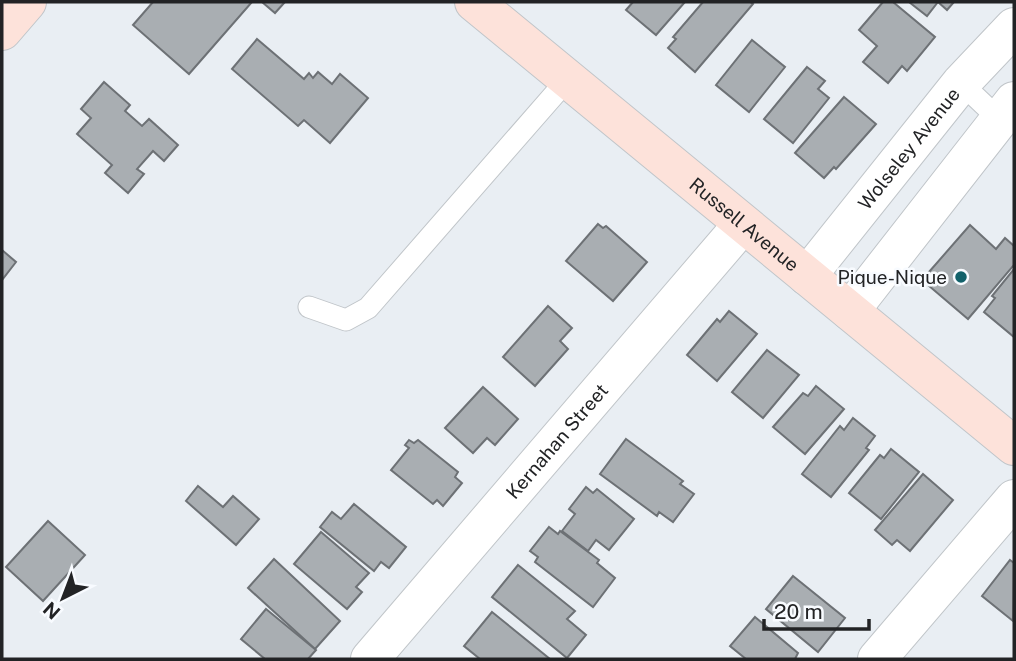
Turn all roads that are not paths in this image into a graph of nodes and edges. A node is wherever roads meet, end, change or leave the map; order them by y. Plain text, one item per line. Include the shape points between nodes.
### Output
1 (27, 2) edge
2 (474, 2) edge
3 (1014, 27) edge
4 (2, 31) edge
5 (567, 80) junction
6 (961, 83) junction
7 (1007, 110) edge
8 (743, 224) junction
9 (807, 276) junction
10 (309, 307) dead end
11 (849, 311) junction
12 (1014, 446) edge
13 (1014, 499) edge
14 (370, 659) edge
15 (877, 659) edge

1 - 4 street
2 - 5 street, Russell Avenue
3 - 6 street, Wolseley Avenue
5 - 8 street, Russell Avenue
5 - 10 lane via 368,308 346,320
6 - 7 lane
6 - 9 street, Wolseley Avenue
7 - 11 street
8 - 9 street, Russell Avenue
8 - 14 street, Kernahan Street
9 - 11 street, Russell Avenue
11 - 12 street, Russell Avenue
13 - 15 street

